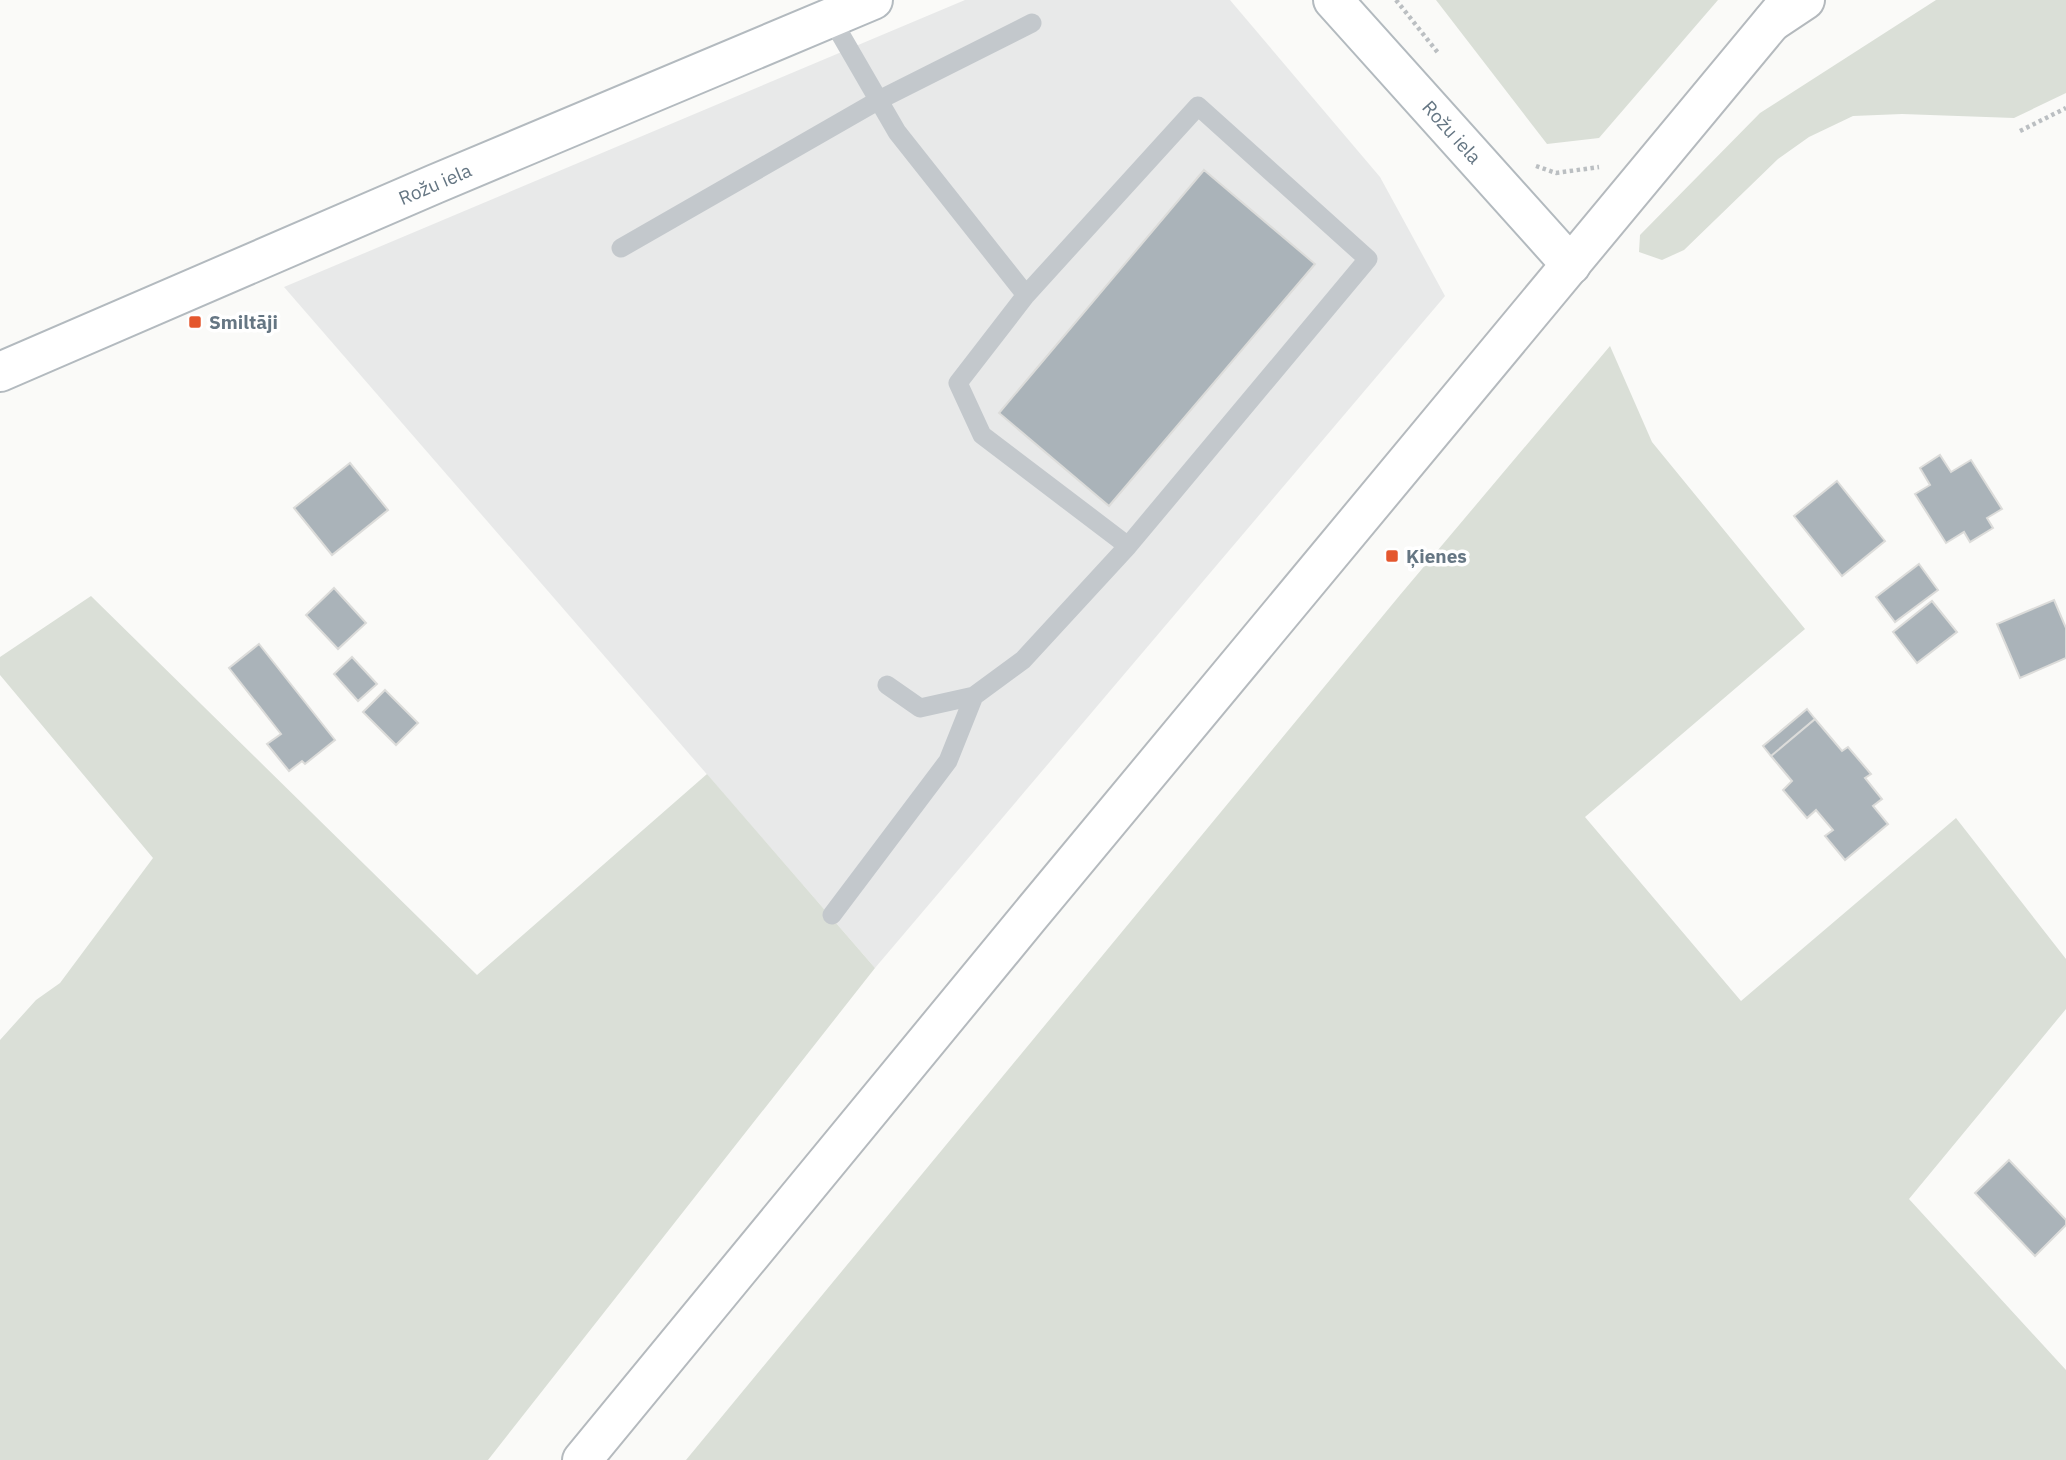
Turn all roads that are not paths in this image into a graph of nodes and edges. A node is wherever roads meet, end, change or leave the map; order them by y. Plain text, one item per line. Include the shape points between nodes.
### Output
1 (873, 0) edge
2 (1333, 0) edge
3 (1805, 0) edge
4 (1781, 11) edge
5 (831, 18) junction
6 (1032, 23) dead end
7 (879, 100) junction
8 (621, 248) dead end
9 (1571, 265) junction
10 (1026, 295) junction
11 (0, 372) edge
12 (1128, 546) junction
13 (887, 685) dead end
14 (974, 696) junction
15 (832, 915) dead end
16 (582, 1460) edge

1 - 5 main road, Rožu iela
2 - 9 main road, Rožu iela
3 - 4 main road
4 - 9 main road
5 - 7 lane
5 - 11 main road, Rožu iela
6 - 7 lane
7 - 8 lane
7 - 10 lane via 897,132
9 - 16 main road
10 - 12 lane via 958,383 982,435
10 - 12 lane via 1198,106 1368,259
12 - 14 lane via 1023,660
13 - 14 lane via 920,708
14 - 15 lane via 948,761

